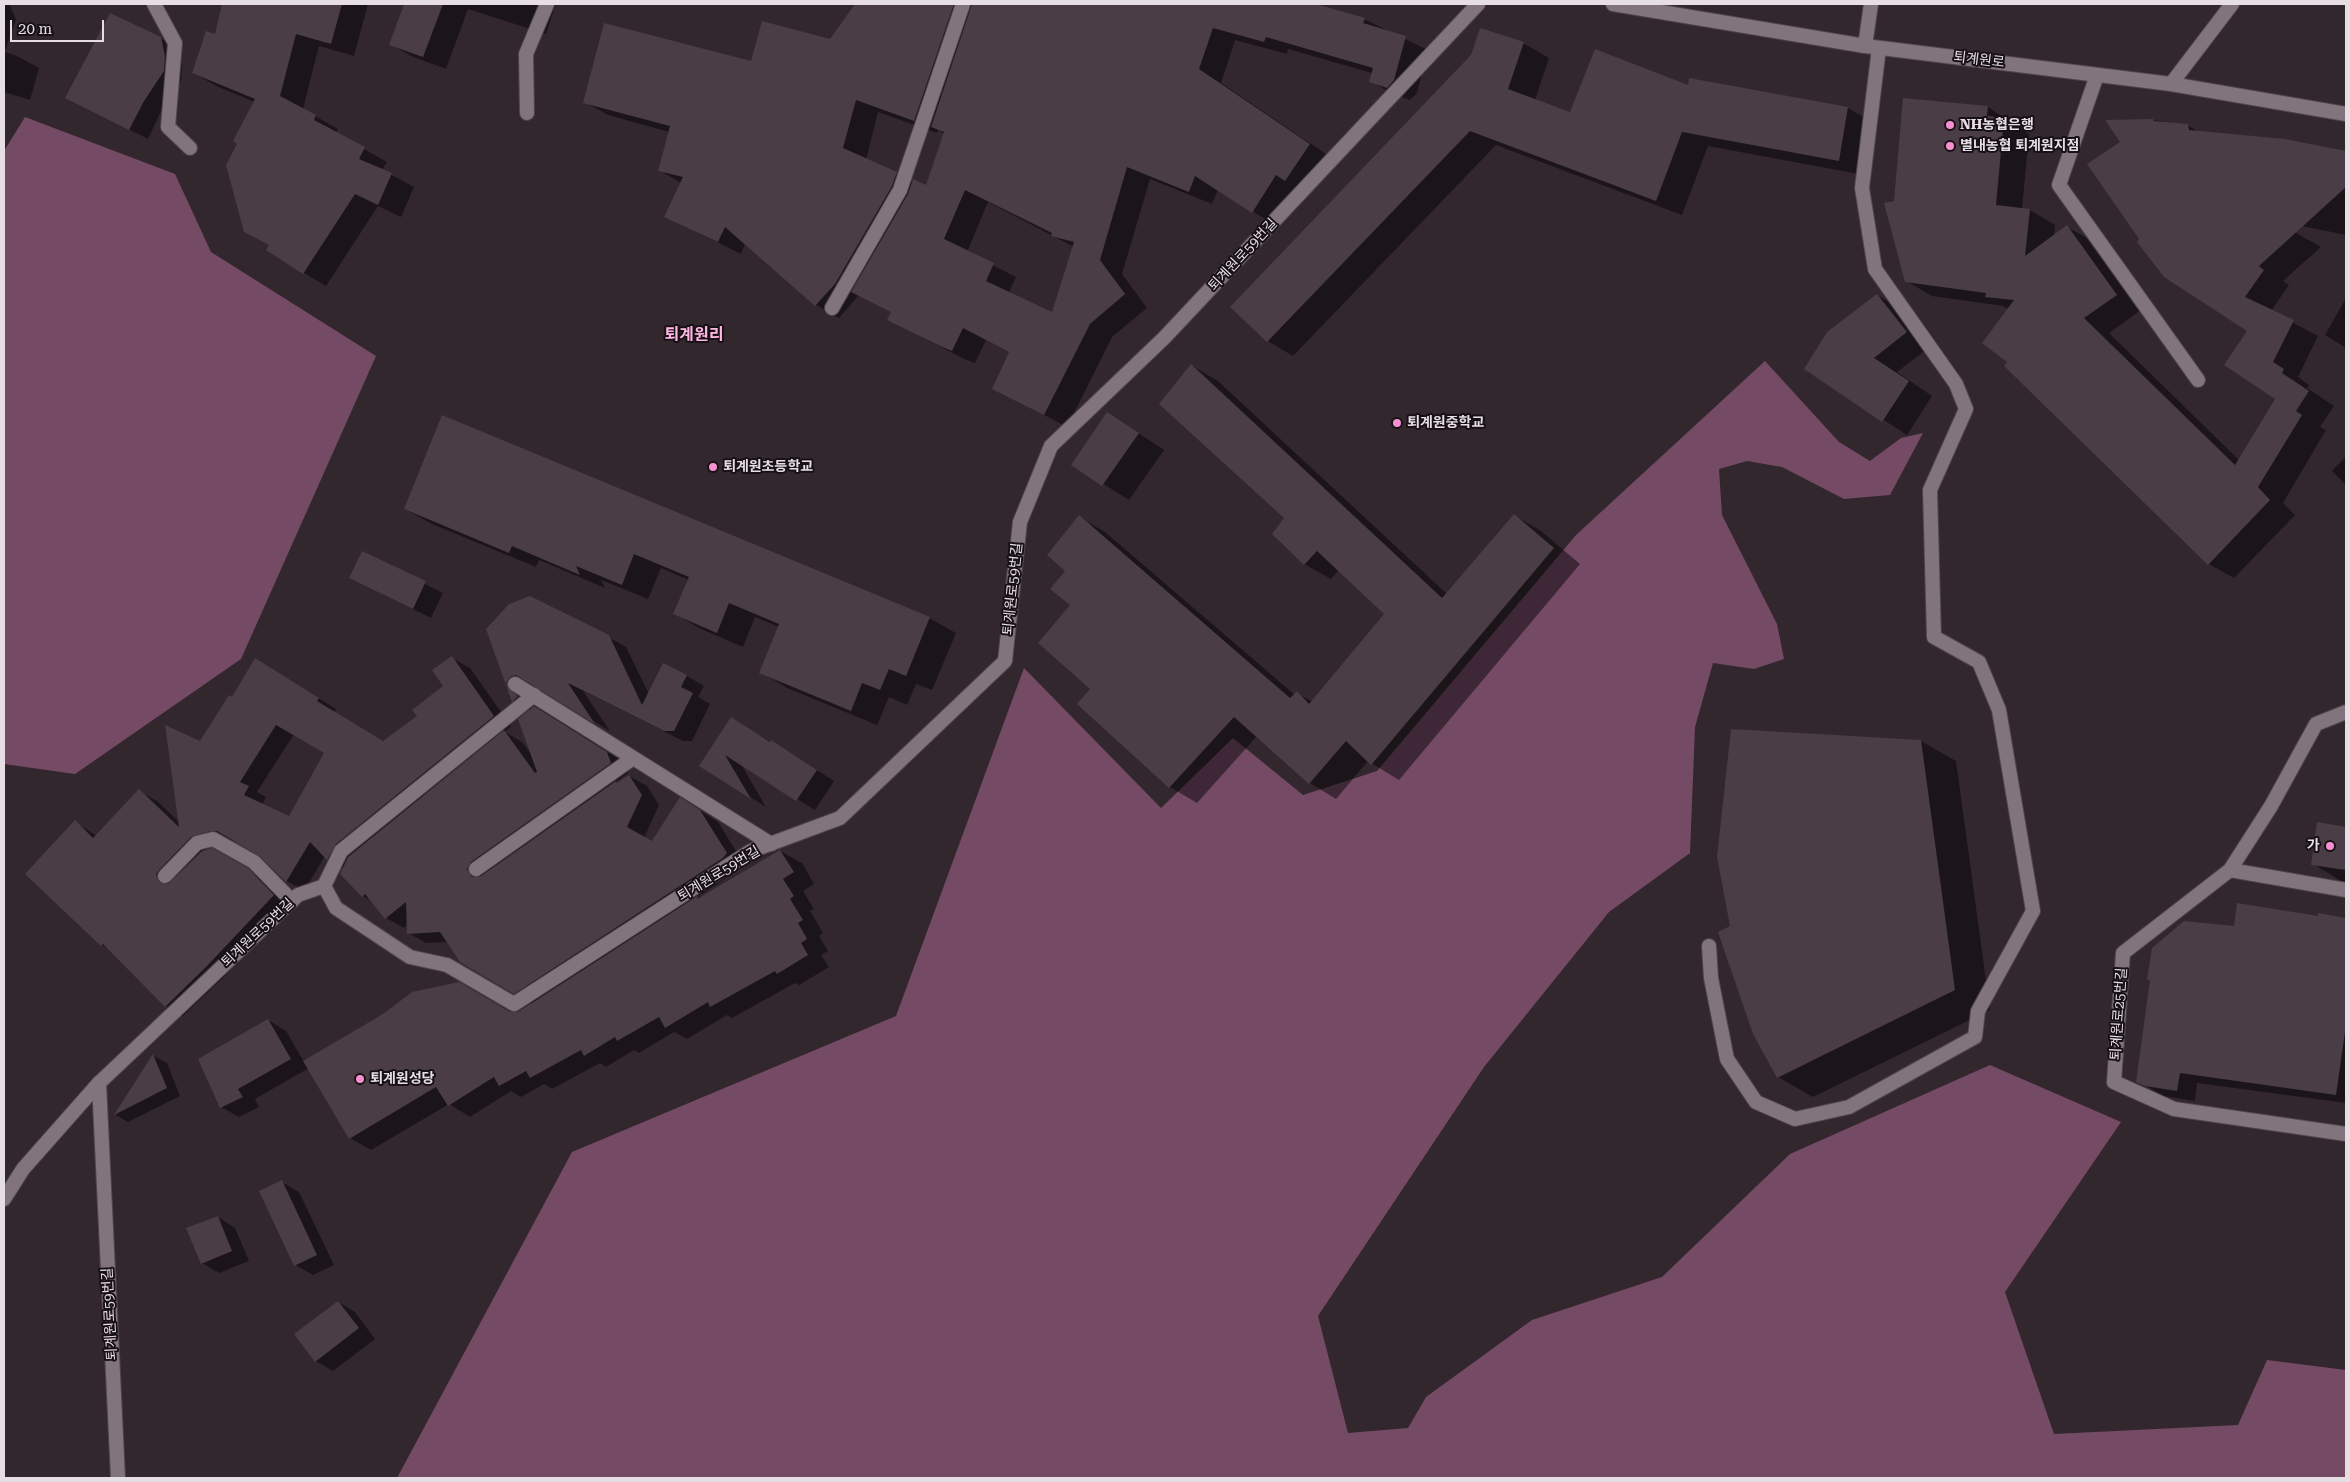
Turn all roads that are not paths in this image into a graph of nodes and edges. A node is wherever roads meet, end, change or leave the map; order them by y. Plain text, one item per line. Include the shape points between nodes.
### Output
1 (154, 4) edge
2 (548, 4) edge
3 (963, 4) edge
4 (1478, 4) edge
5 (1613, 4) edge
6 (1871, 4) edge
7 (2232, 4) edge
8 (1872, 47) junction
9 (2096, 75) junction
10 (2171, 84) junction
11 (527, 113) dead end
12 (2346, 114) edge
13 (190, 148) dead end
14 (832, 308) dead end
15 (2198, 380) dead end
16 (515, 684) dead end
17 (534, 695) junction
18 (2346, 712) edge
19 (633, 758) junction
20 (771, 844) junction
21 (476, 869) dead end
22 (2230, 870) junction
23 (165, 876) dead end
24 (324, 886) junction
25 (2346, 890) edge
26 (292, 901) junction
27 (1709, 946) dead end
28 (99, 1084) junction
29 (2346, 1134) edge
30 (4, 1199) edge
31 (118, 1478) edge

1 - 13 street via 175,43 168,127
2 - 11 street via 526,54
3 - 14 street via 900,190
4 - 20 street, 퇴계원로59번길 via 1164,338 1051,446 1020,522 1005,662 840,818
5 - 8 street, 퇴계원로
6 - 8 street
7 - 10 street
8 - 9 street, 퇴계원로
8 - 27 street via 1862,188 1874,269 1956,384 1966,409 1930,490 1934,636 1978,662 1999,710 2032,911 1978,1011 1975,1037 1849,1108 1795,1119 1756,1102 1727,1059
9 - 10 street, 퇴계원로
9 - 15 street via 2059,185
10 - 12 street, 퇴계원로
16 - 17 street
17 - 19 street
17 - 24 street via 341,850
18 - 22 street, 퇴계원로25번길 via 2316,724 2271,806
19 - 20 street
19 - 21 street
20 - 24 street, 퇴계원로59번길 via 751,852 514,1004 447,965 410,957 336,908
22 - 25 street
22 - 29 street, 퇴계원로25번길 via 2123,953 2114,1082 2174,1109
23 - 26 street via 197,843 213,839 254,862
24 - 26 street, 퇴계원로59번길 via 298,895
26 - 28 street, 퇴계원로59번길
28 - 30 street via 23,1169
28 - 31 street, 퇴계원로59번길

